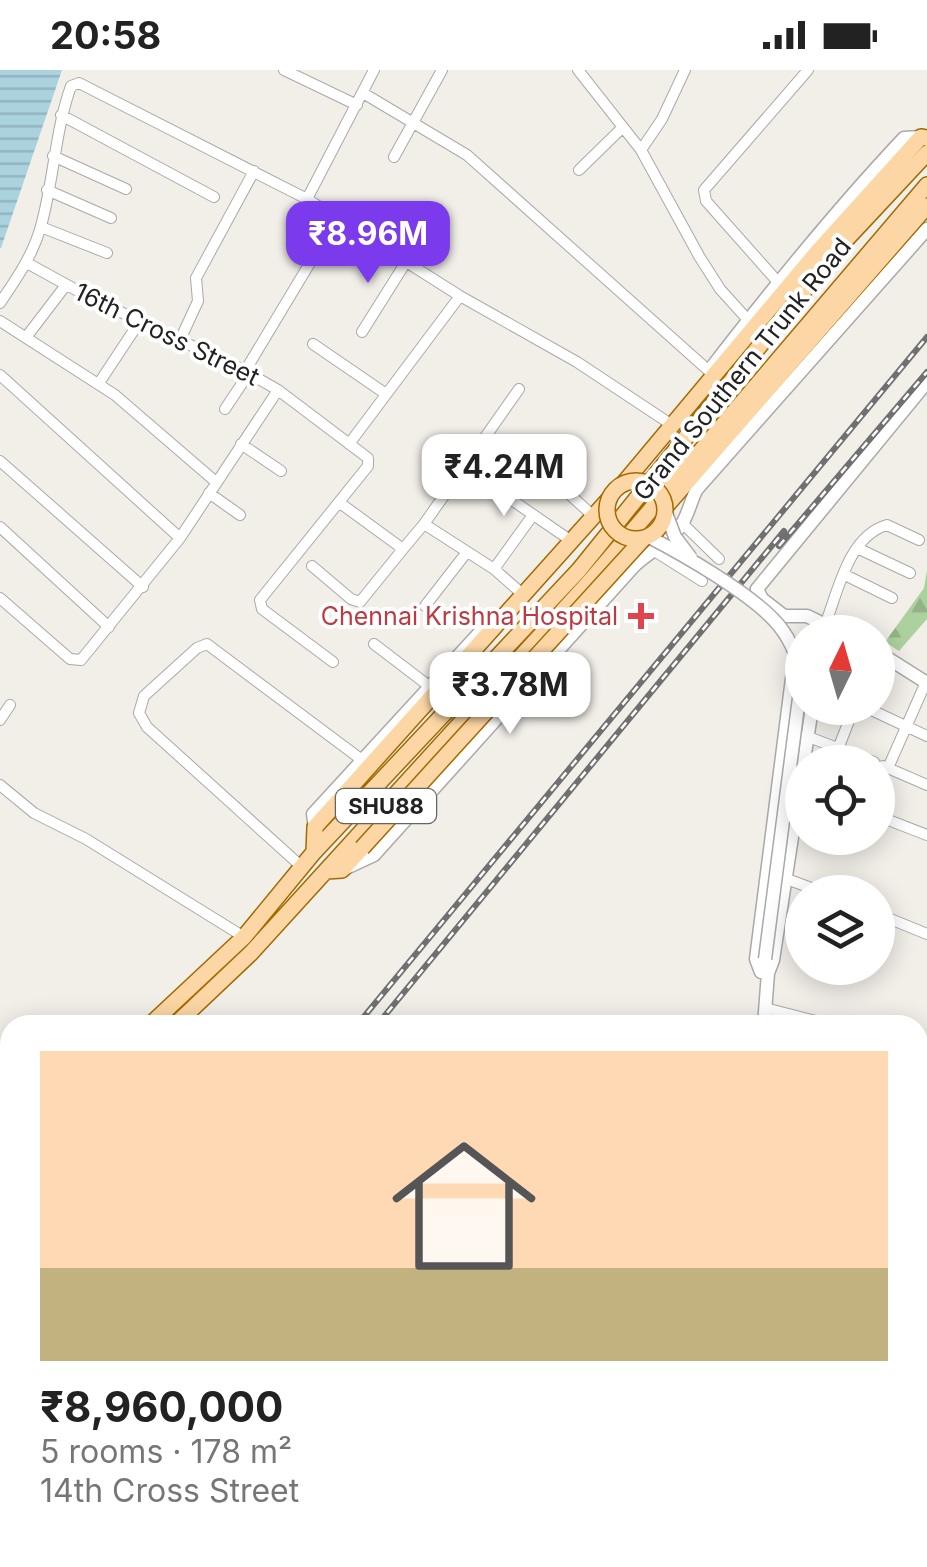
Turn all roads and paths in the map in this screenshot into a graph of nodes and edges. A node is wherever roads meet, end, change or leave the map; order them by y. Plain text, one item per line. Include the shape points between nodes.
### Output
1 (284, 70) edge
2 (374, 70) edge
3 (442, 70) edge
4 (578, 70) edge
5 (685, 70) edge
6 (808, 70) edge
7 (363, 93) junction
8 (357, 104) junction
9 (61, 116) junction
10 (414, 121) junction
11 (623, 126) junction
12 (925, 143) edge
13 (641, 150) junction
14 (53, 156) junction
15 (394, 158) dead end
16 (579, 170) dead end
17 (254, 171) junction
18 (927, 185) edge
19 (126, 189) dead end
20 (47, 190) junction
21 (214, 196) dead end
22 (308, 198) junction
23 (927, 206) edge
24 (110, 218) dead end
25 (337, 218) junction
26 (41, 226) junction
27 (927, 228) edge
28 (107, 253) dead end
29 (406, 262) junction
30 (27, 263) junction
31 (0, 278) edge
32 (777, 282) junction
33 (66, 284) junction
34 (12, 285) junction
35 (460, 296) junction
36 (0, 303) edge
37 (748, 320) junction
38 (0, 321) edge
39 (140, 321) junction
40 (362, 332) dead end
41 (27, 336) junction
42 (180, 340) junction
43 (313, 344) dead end
44 (709, 371) junction
45 (247, 372) junction
46 (0, 375) edge
47 (101, 380) dead end
48 (927, 382) edge
49 (519, 389) dead end
50 (278, 390) junction
51 (386, 394) junction
52 (225, 410) dead end
53 (666, 421) junction
54 (241, 444) junction
55 (349, 444) junction
56 (0, 461) edge
57 (464, 467) junction
58 (281, 470) dead end
59 (546, 473) dead end
60 (216, 482) junction
61 (623, 484) junction
62 (209, 493) junction
63 (609, 499) junction
64 (340, 503) junction
65 (666, 510) junction
66 (590, 513) junction
67 (240, 515) dead end
68 (533, 515) junction
69 (424, 524) junction
70 (683, 524) junction
71 (0, 526) edge
72 (180, 538) junction
73 (567, 538) junction
74 (919, 540) dead end
75 (650, 542) junction
76 (856, 548) junction
77 (403, 549) junction
78 (467, 552) junction
79 (719, 559) dead end
80 (696, 564) junction
81 (312, 566) dead end
82 (494, 569) junction
83 (910, 573) dead end
84 (844, 575) junction
85 (702, 581) dead end
86 (143, 587) junction
87 (518, 591) junction
88 (0, 598) edge
89 (892, 598) dead end
90 (425, 606) dead end
91 (820, 615) edge
92 (785, 616) edge
93 (555, 620) junction
94 (109, 626) junction
95 (573, 636) junction
96 (374, 644) dead end
97 (334, 662) dead end
98 (895, 663) edge
99 (927, 683) edge
100 (429, 686) junction
101 (10, 705) dead end
102 (0, 720) edge
103 (895, 721) edge
104 (786, 725) edge
105 (808, 725) edge
106 (906, 726) junction
107 (806, 736) junction
108 (927, 736) edge
109 (805, 745) edge
110 (828, 745) edge
111 (893, 745) edge
112 (362, 760) junction
113 (895, 771) edge
114 (927, 785) edge
115 (0, 786) edge
116 (318, 823) junction
117 (895, 823) edge
118 (927, 835) edge
119 (314, 852) junction
120 (788, 855) edge
121 (302, 866) junction
122 (334, 870) junction
123 (784, 878) joint
124 (895, 921) edge
125 (927, 934) edge
126 (244, 936) junction
127 (764, 967) junction
128 (765, 1008) junction
129 (161, 1015) edge
130 (186, 1015) edge
131 (757, 1015) edge
132 (765, 1015) edge
133 (792, 1015) edge

1 - 8 street
2 - 7 street
3 - 10 street
4 - 11 street
5 - 13 street
6 - 32 street via 704,190 706,201
7 - 8 street
7 - 10 street
8 - 22 street
9 - 14 street
9 - 17 street via 70,86 79,84
9 - 21 street
10 - 15 street
10 - 44 street via 467,155
11 - 13 street
11 - 16 street
12 - 32 street via 904,138
12 - 61 main road via 893,168 818,252
12 - 119 main road, Grand Southern Trunk Road / SHU88 via 579,570
13 - 37 street via 699,256
14 - 19 street
14 - 20 street
17 - 22 street
17 - 42 street via 196,278 198,301
18 - 93 main road, Grand Southern Trunk Road / SHU88
20 - 24 street
20 - 26 street
22 - 25 street
23 - 65 main road
25 - 29 street
25 - 45 street
26 - 28 street
26 - 30 street
27 - 70 street via 697,490
29 - 35 street
29 - 40 street
30 - 33 street, 16th Cross Street
30 - 34 street
31 - 34 street
32 - 37 street
33 - 39 street, 16th Cross Street
33 - 41 street
34 - 36 street
35 - 51 street
35 - 53 street
37 - 44 street
38 - 41 street
39 - 42 street, 16th Cross Street
39 - 47 street
41 - 60 street via 115,395
42 - 45 street, 16th Cross Street
43 - 51 street
44 - 53 street
45 - 50 street, 16th Cross Street
45 - 52 street
46 - 72 street
48 - 92 street via 757,589
49 - 57 street
50 - 54 street
50 - 55 street, 16th Cross Street
51 - 55 street
53 - 66 street
54 - 58 street
54 - 60 street
55 - 64 street via 370,461
56 - 86 street
57 - 68 street
57 - 69 street
59 - 66 street
60 - 62 street
61 - 63 main road, bridge
61 - 65 main road, bridge via 650,484
62 - 67 street
62 - 72 street
63 - 75 main road, bridge via 612,526
63 - 116 main road
64 - 77 street
64 - 97 street via 260,605
65 - 75 main road, bridge
65 - 80 street, bridge via 674,537
66 - 73 street
68 - 73 street
68 - 82 street
69 - 77 street
69 - 78 street
70 - 75 street
70 - 79 street
71 - 94 street
72 - 86 street
73 - 87 street
74 - 76 street via 882,526
75 - 80 street, bridge
75 - 85 street
75 - 95 street via 646,555
75 - 122 main road, bridge
76 - 83 street
76 - 84 street
77 - 81 street via 360,602
78 - 82 street
78 - 90 street
80 - 127 street, bridge via 773,618 802,674
82 - 87 street
84 - 89 street
84 - 91 street
86 - 94 street
87 - 100 street
88 - 94 street via 70,659 80,660
93 - 95 main road
93 - 122 main road, Grand Southern Trunk Road / SHU88
95 - 122 street via 374,855
96 - 100 street
98 - 99 street
99 - 106 street
100 - 112 street
101 - 102 street
103 - 106 street
104 - 127 street via 756,959
105 - 107 street
106 - 108 street
106 - 111 street
107 - 109 street
107 - 110 street
112 - 116 street via 313,814
112 - 121 street via 207,644 144,696 139,718 147,728
113 - 114 street
115 - 126 street via 34,813
116 - 119 main road
117 - 118 street
119 - 121 main road, Grand Southern Trunk Road / SHU88
120 - 123 street
121 - 126 main road, Grand Southern Trunk Road / SHU88
122 - 130 main road, Grand Southern Trunk Road / SHU88
123 - 127 street via 772,960
124 - 125 street
126 - 129 main road, Grand Southern Trunk Road / SHU88
127 - 128 street
127 - 131 street
128 - 132 street
128 - 133 street

